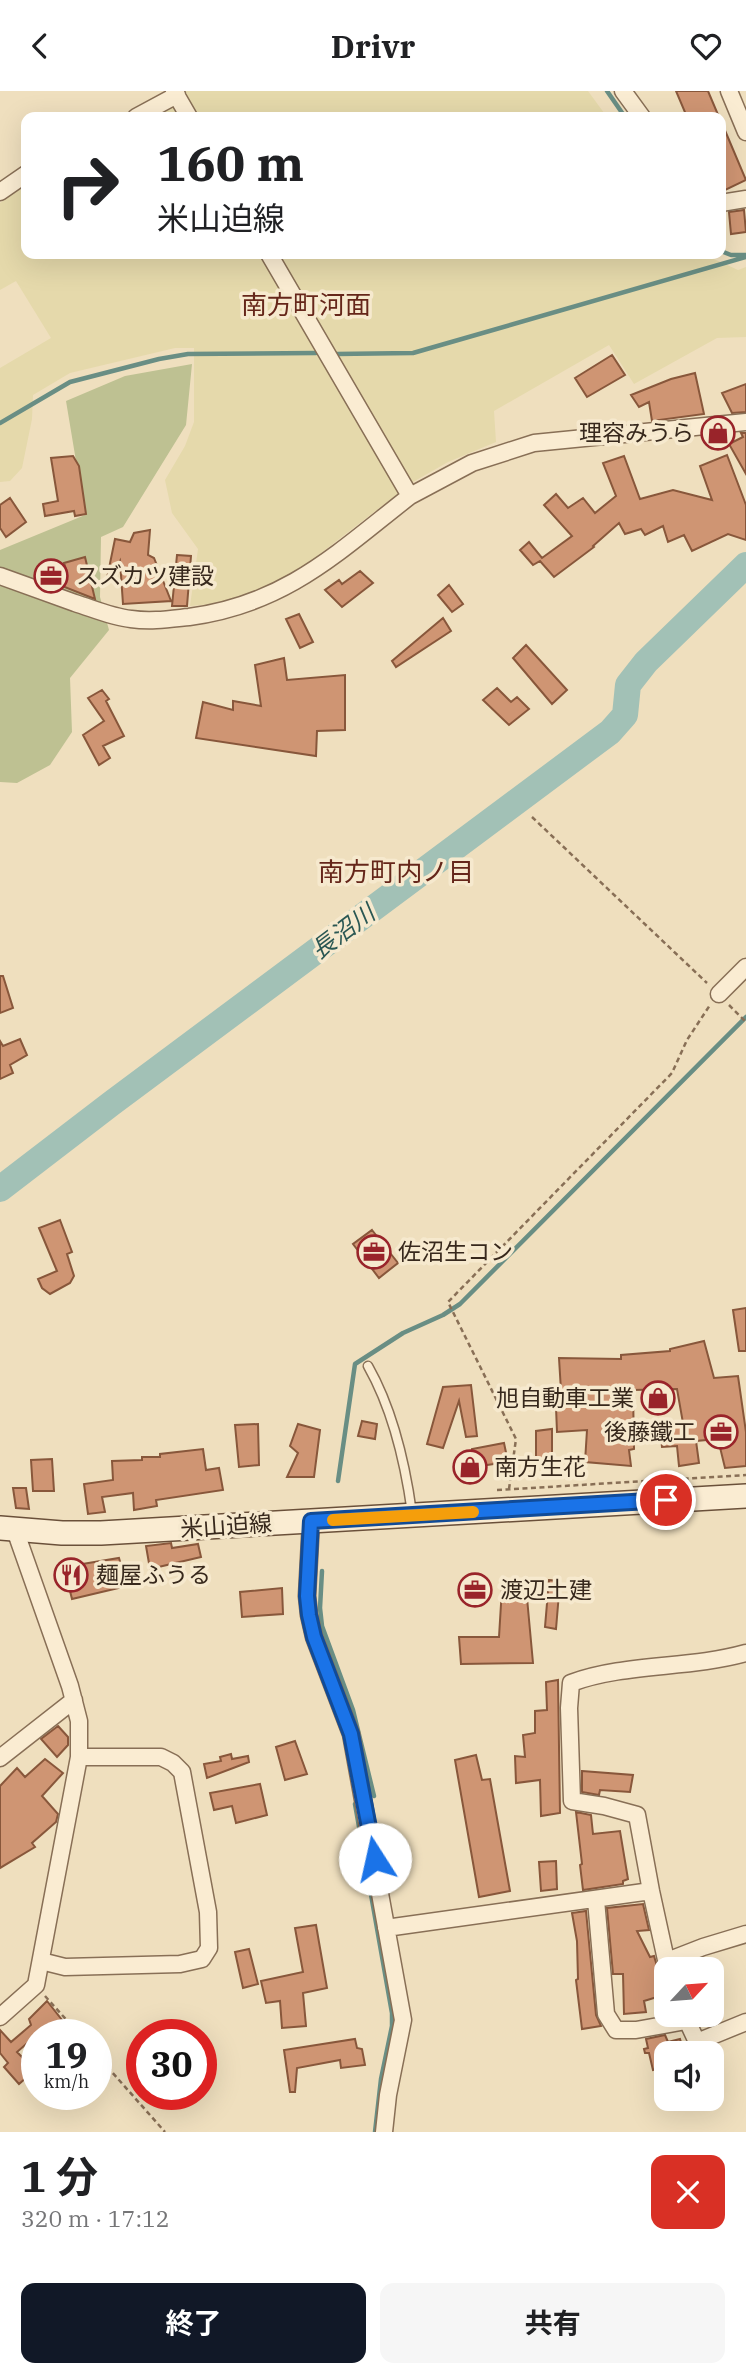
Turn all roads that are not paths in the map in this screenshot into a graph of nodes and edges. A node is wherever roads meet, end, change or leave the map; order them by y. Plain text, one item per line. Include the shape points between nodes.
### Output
1 (623, 91) edge
2 (729, 91) edge
3 (175, 93) edge
4 (144, 112) edge
5 (186, 112) edge
6 (638, 112) edge
7 (746, 132) edge
8 (21, 177) edge
9 (0, 192) edge
10 (746, 199) edge
11 (726, 202) edge
12 (272, 259) edge
13 (746, 422) edge
14 (410, 496) junction
15 (0, 576) edge
16 (746, 967) edge
17 (721, 997) road end
18 (368, 1366) dead end
19 (746, 1496) edge
20 (412, 1515) junction
21 (316, 1520) junction
22 (7, 1529) edge
23 (746, 1653) edge
24 (74, 1700) junction
25 (79, 1757) junction
26 (0, 1758) edge
27 (650, 1891) junction
28 (596, 1900) junction
29 (386, 1928) junction
30 (746, 1934) edge
31 (666, 1957) edge
32 (684, 1957) edge
33 (41, 1961) junction
34 (0, 2017) edge
35 (746, 2022) edge
36 (654, 2026) edge
37 (689, 2027) edge
38 (384, 2132) edge

1 - 6 street
2 - 7 street
3 - 4 street
3 - 5 street
8 - 9 street
10 - 11 street
12 - 14 street
13 - 14 street via 534,443 472,463
14 - 15 street via 298,580 252,603 216,612 151,621 129,619
16 - 17 street
18 - 20 lane via 394,1428 407,1473
19 - 20 main road, 米山迫線 via 503,1497
20 - 21 main road, 米山迫線
21 - 22 main road, 米山迫線 via 101,1534
21 - 29 street via 309,1615 351,1734
22 - 24 street
23 - 27 street via 592,1675 571,1683 572,1801 637,1815
24 - 25 street
24 - 26 street
25 - 33 street
25 - 33 street via 161,1757 182,1772 208,1912 209,1948 202,1958 180,1963 65,1967
27 - 28 street
27 - 31 street
28 - 29 street
28 - 36 street via 606,2014 617,2030
29 - 38 street via 403,2020
30 - 32 street
33 - 34 street via 36,1985
35 - 37 street via 696,2042

